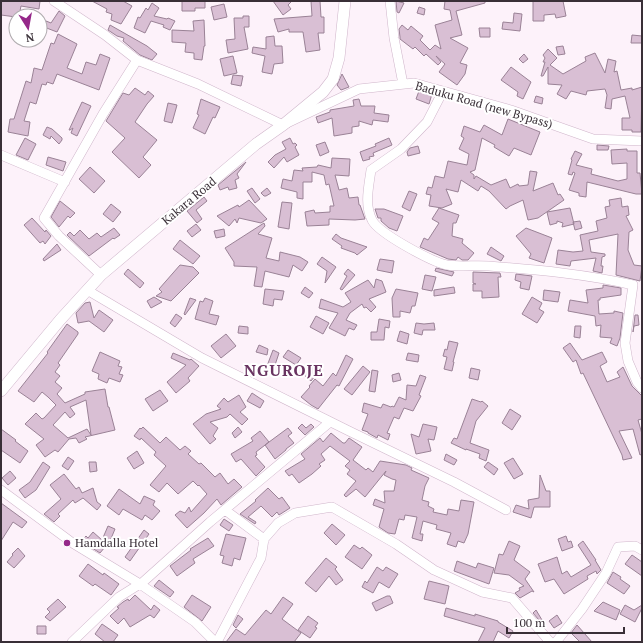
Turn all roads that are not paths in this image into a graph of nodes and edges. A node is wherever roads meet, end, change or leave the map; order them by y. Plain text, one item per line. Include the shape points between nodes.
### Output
1 (54, 1) edge
2 (345, 1) edge
3 (390, 1) edge
4 (137, 60) junction
5 (403, 84) junction
6 (443, 91) junction
7 (283, 125) junction
8 (642, 142) edge
9 (1, 155) edge
10 (65, 182) junction
11 (101, 275) junction
12 (87, 290) junction
13 (642, 388) edge
14 (1, 392) edge
15 (330, 422) junction
16 (1, 490) edge
17 (225, 510) junction
18 (506, 510) dead end
19 (264, 539) junction
20 (642, 550) edge
21 (140, 584) junction
22 (72, 642) edge
23 (216, 642) edge
24 (550, 642) edge
25 (556, 642) edge

1 - 4 street
2 - 7 street, Kakara Road via 339,58 333,79 324,92
3 - 5 street
4 - 7 street via 198,84
4 - 10 street
5 - 6 street, Baduku Road (new Bypass) via 414,83
5 - 7 street, Baduku Road (new Bypass) via 359,89
6 - 8 street, Baduku Road (new Bypass) via 511,110 593,139
6 - 13 street via 427,122 401,149 371,170 367,198 372,221 389,236 413,251 446,265 550,271 600,277 633,285 625,343 628,361
7 - 11 street, Kakara Road via 256,144
9 - 10 street
10 - 11 street via 44,218 59,236
11 - 12 street, Kakara Road
12 - 14 street, Kakara Road
12 - 15 street via 202,358
15 - 17 street
15 - 18 street
16 - 21 street via 74,544
17 - 19 street
17 - 21 street
19 - 23 street via 261,558
19 - 24 street via 278,522 295,513 332,506 434,570 482,592 512,598
20 - 25 street via 635,546 618,547 606,573
21 - 22 street via 119,597
21 - 23 street via 195,622

